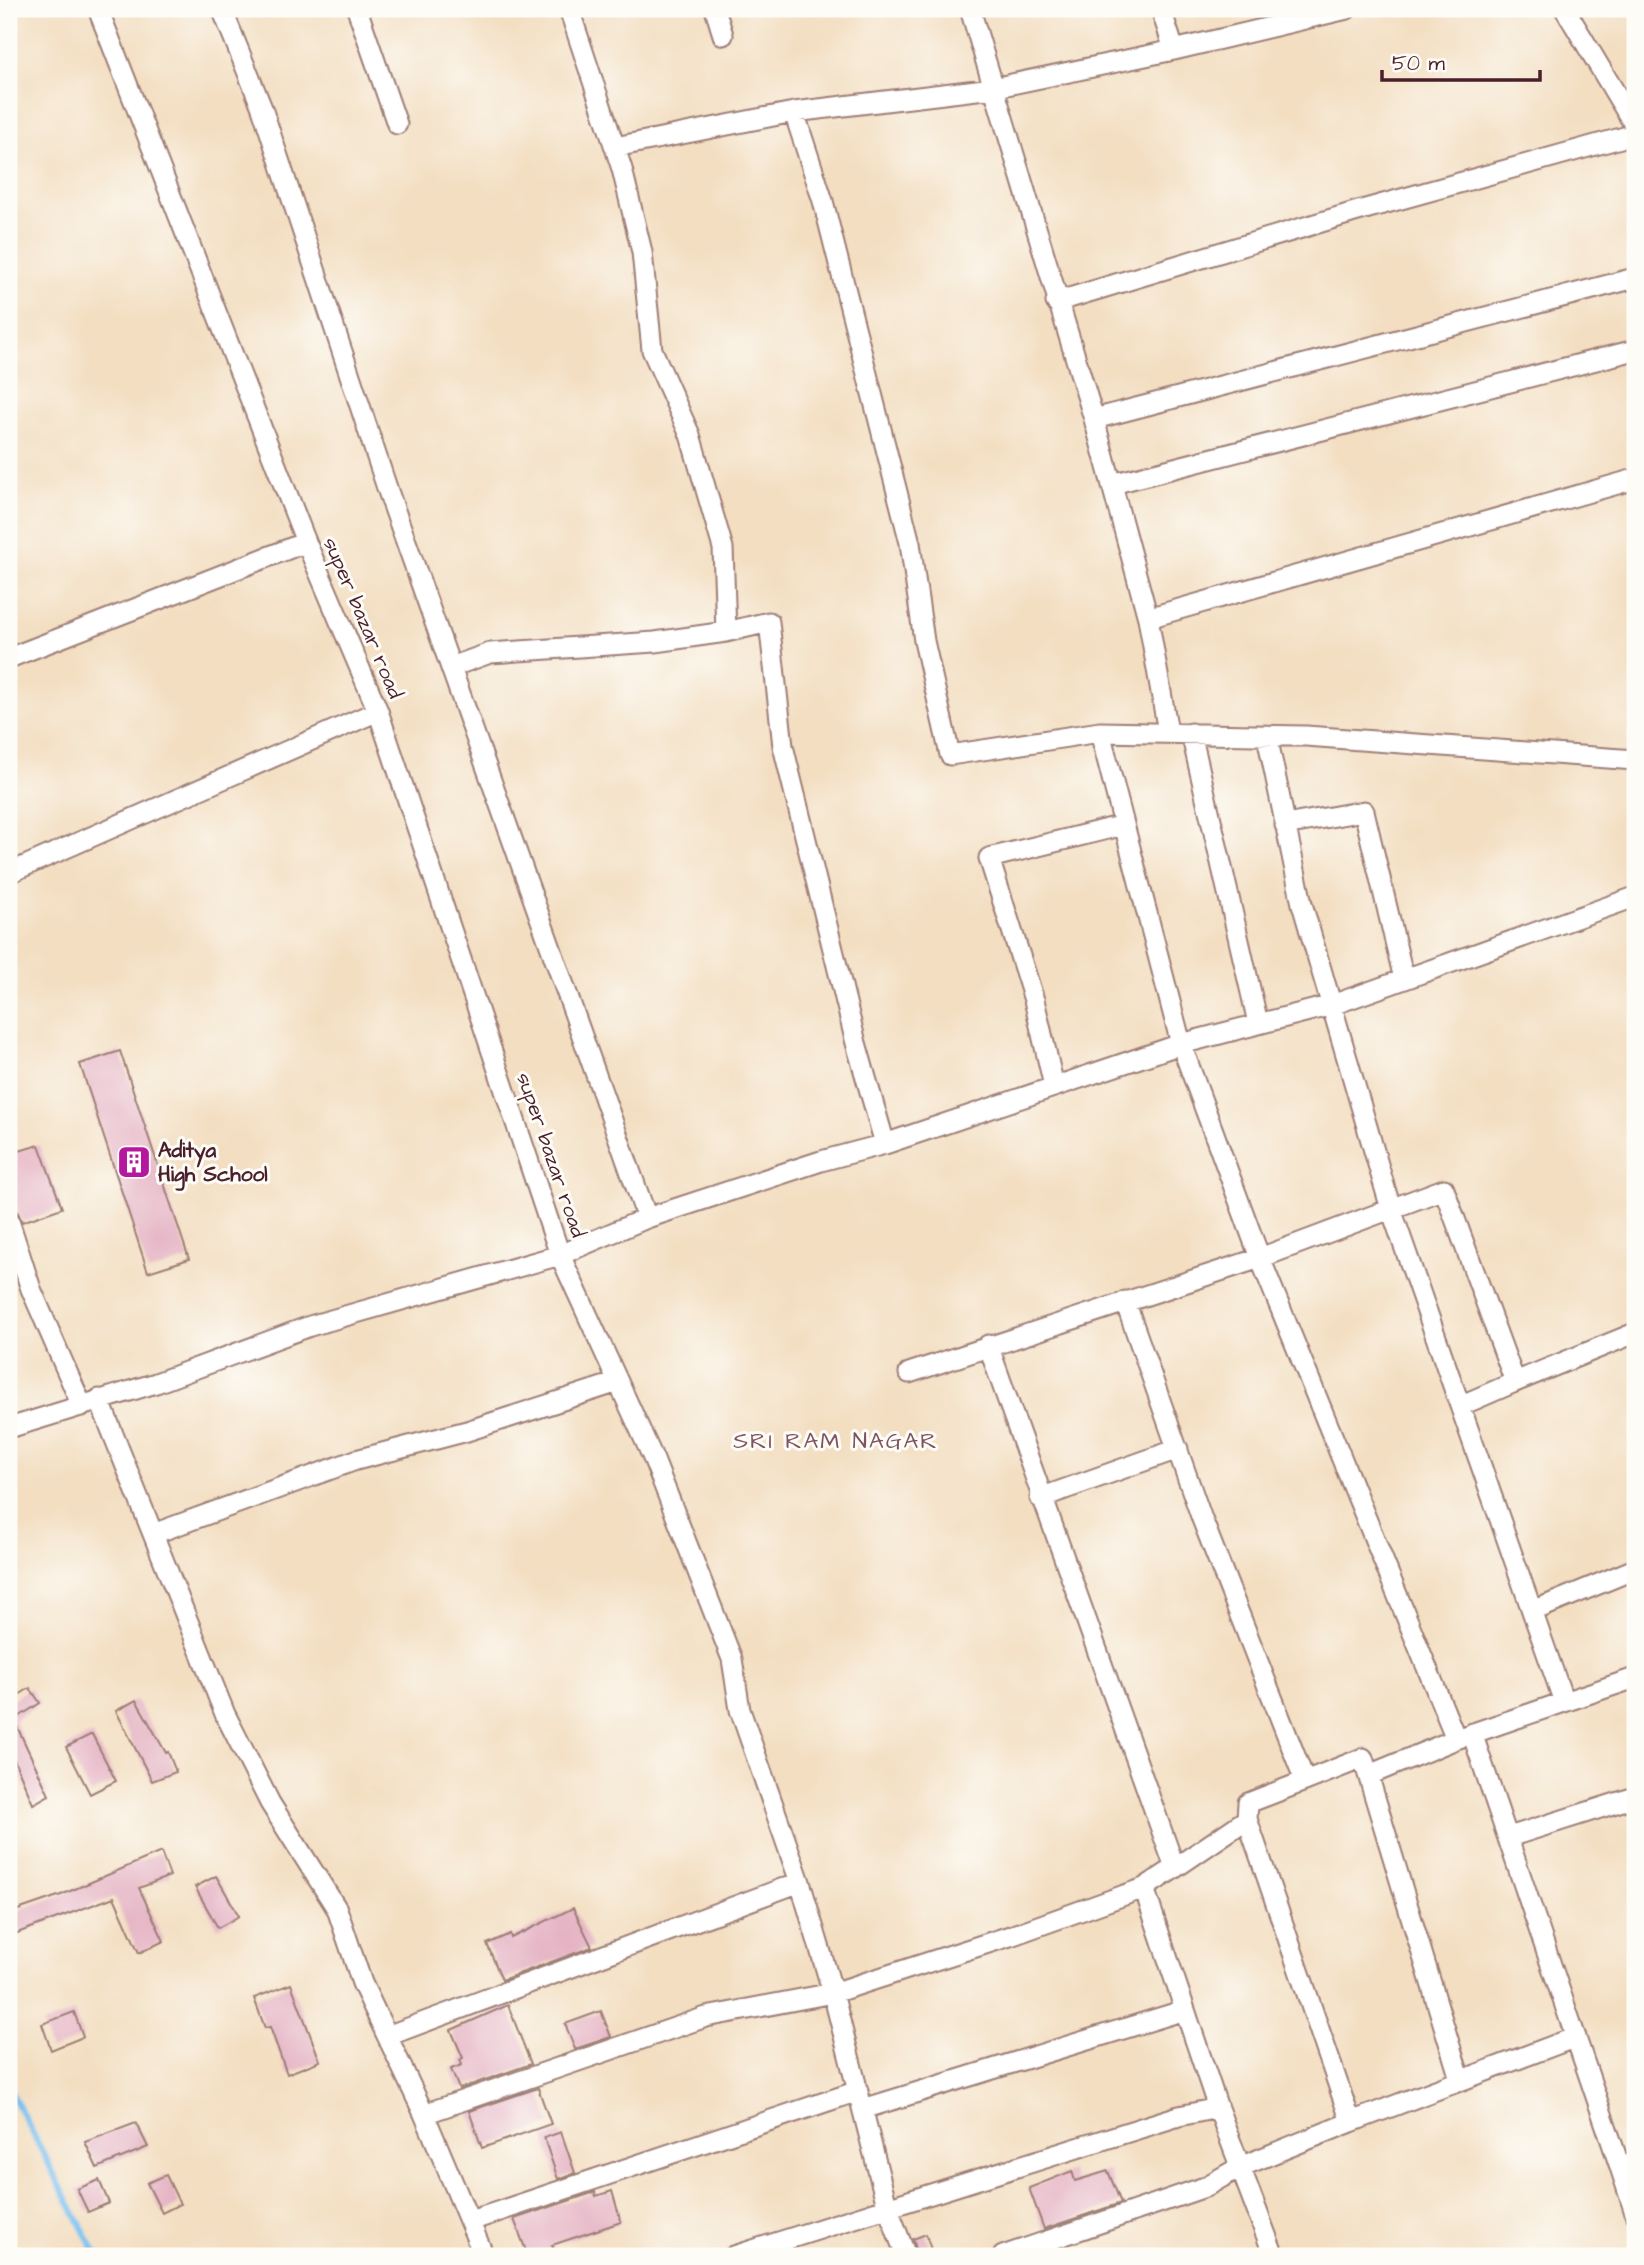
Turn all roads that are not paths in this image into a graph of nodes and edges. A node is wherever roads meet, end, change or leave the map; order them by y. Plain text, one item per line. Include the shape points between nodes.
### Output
1 (98, 9) edge
2 (222, 9) edge
3 (357, 9) edge
4 (569, 9) edge
5 (715, 9) edge
6 (970, 9) edge
7 (1161, 9) edge
8 (1347, 9) edge
9 (1565, 9) edge
10 (723, 35) dead end
11 (1174, 50) junction
12 (993, 88) junction
13 (794, 112) junction
14 (397, 124) dead end
15 (1635, 126) edge
16 (1635, 134) edge
17 (615, 147) junction
18 (1635, 278) edge
19 (1056, 302) junction
20 (1635, 350) edge
21 (1094, 419) junction
22 (1635, 479) edge
23 (1111, 484) junction
24 (306, 542) junction
25 (1148, 618) junction
26 (726, 632) junction
27 (9, 658) edge
28 (451, 667) junction
29 (378, 711) junction
30 (1100, 732) junction
31 (1168, 732) junction
32 (1191, 733) junction
33 (1267, 736) junction
34 (1635, 760) edge
35 (1124, 825) junction
36 (1285, 825) junction
37 (9, 873) edge
38 (1635, 897) edge
39 (1404, 979) junction
40 (1332, 1005) junction
41 (1258, 1023) junction
42 (1181, 1044) junction
43 (1055, 1086) junction
44 (885, 1144) junction
45 (1391, 1209) junction
46 (647, 1218) junction
47 (9, 1221) edge
48 (561, 1255) junction
49 (1260, 1258) junction
50 (1125, 1301) junction
51 (1635, 1333) edge
52 (988, 1345) junction
53 (909, 1373) dead end
54 (618, 1382) junction
55 (1515, 1382) junction
56 (90, 1402) junction
57 (1462, 1405) junction
58 (9, 1428) edge
59 (1178, 1449) junction
60 (1041, 1498) junction
61 (153, 1534) junction
62 (1635, 1569) edge
63 (1533, 1611) junction
64 (1635, 1678) edge
65 (1564, 1702) junction
66 (1464, 1736) junction
67 (1369, 1775) junction
68 (1305, 1781) junction
69 (1635, 1797) edge
70 (1247, 1819) junction
71 (1509, 1837) junction
72 (1175, 1868) junction
73 (800, 1882) junction
74 (1144, 1888) junction
75 (833, 1993) junction
76 (1185, 2010) junction
77 (387, 2036) junction
78 (1576, 2037) junction
79 (1460, 2079) junction
80 (860, 2100) junction
81 (1218, 2108) junction
82 (424, 2114) junction
83 (1351, 2122) junction
84 (1628, 2165) edge
85 (1240, 2167) junction
86 (887, 2206) junction
87 (1635, 2213) edge
88 (470, 2221) junction
89 (484, 2256) edge
90 (734, 2256) edge
91 (906, 2256) edge
92 (1003, 2256) edge
93 (1274, 2256) edge

1 - 24 street, super bazar road
2 - 28 street via 262,108
3 - 14 street
4 - 17 street
5 - 10 street
6 - 12 street
7 - 11 street
8 - 11 street
9 - 15 street
11 - 12 street
12 - 13 street
12 - 19 street
13 - 17 street
13 - 30 street via 823,201 910,543 924,641 950,755
16 - 19 street
17 - 26 street via 642,252 652,350 690,435 723,548
18 - 21 street
19 - 21 street
20 - 23 street
21 - 23 street
22 - 25 street
23 - 25 street
24 - 27 street
24 - 29 street, super bazar road
25 - 31 street
26 - 28 street via 655,642 490,653
26 - 44 street via 769,622 783,746
28 - 46 street
29 - 37 street
29 - 48 street, super bazar road
30 - 31 street
30 - 35 street
31 - 32 street
32 - 33 street
32 - 41 street
33 - 34 street
33 - 36 street
35 - 42 street
35 - 43 street via 989,858 1034,1000
36 - 39 street via 1364,811
36 - 40 street via 1302,904
38 - 39 street
39 - 40 street
40 - 41 street
40 - 45 street
41 - 42 street
42 - 43 street
42 - 49 street
43 - 44 street
44 - 46 street
45 - 49 street
45 - 55 street via 1444,1189
45 - 57 street
46 - 48 street
47 - 56 street via 31,1289
48 - 54 street, super bazar road
48 - 56 street via 310,1326 156,1383
49 - 50 street
49 - 66 street
50 - 52 street
50 - 59 street
51 - 55 street
52 - 53 street
52 - 60 street
54 - 61 street via 467,1431 356,1460
54 - 73 street, super bazar road via 654,1460 732,1659 740,1710
55 - 57 street
56 - 58 street
56 - 61 street
57 - 63 street
59 - 60 street
59 - 68 street
60 - 72 street
61 - 77 street via 225,1714 270,1803 337,1909 362,1983
62 - 63 street
63 - 65 street
64 - 65 street
65 - 66 street
66 - 67 street
66 - 71 street
67 - 68 street via 1363,1758
67 - 79 street
68 - 70 street via 1248,1803
69 - 71 street
70 - 72 street
70 - 83 street
71 - 78 street
72 - 74 street
73 - 75 street, super bazar road
73 - 77 street
74 - 75 street
74 - 76 street
75 - 80 street, super bazar road
75 - 82 street via 706,2017
76 - 80 street
76 - 81 street
77 - 82 street
78 - 79 street
78 - 84 street
79 - 83 street
80 - 86 street, super bazar road
80 - 88 street
81 - 85 street
81 - 86 street
82 - 88 street
83 - 85 street
84 - 87 street
85 - 92 street via 1205,2187
85 - 93 street
86 - 90 street
86 - 91 street, super bazar road
88 - 89 street

